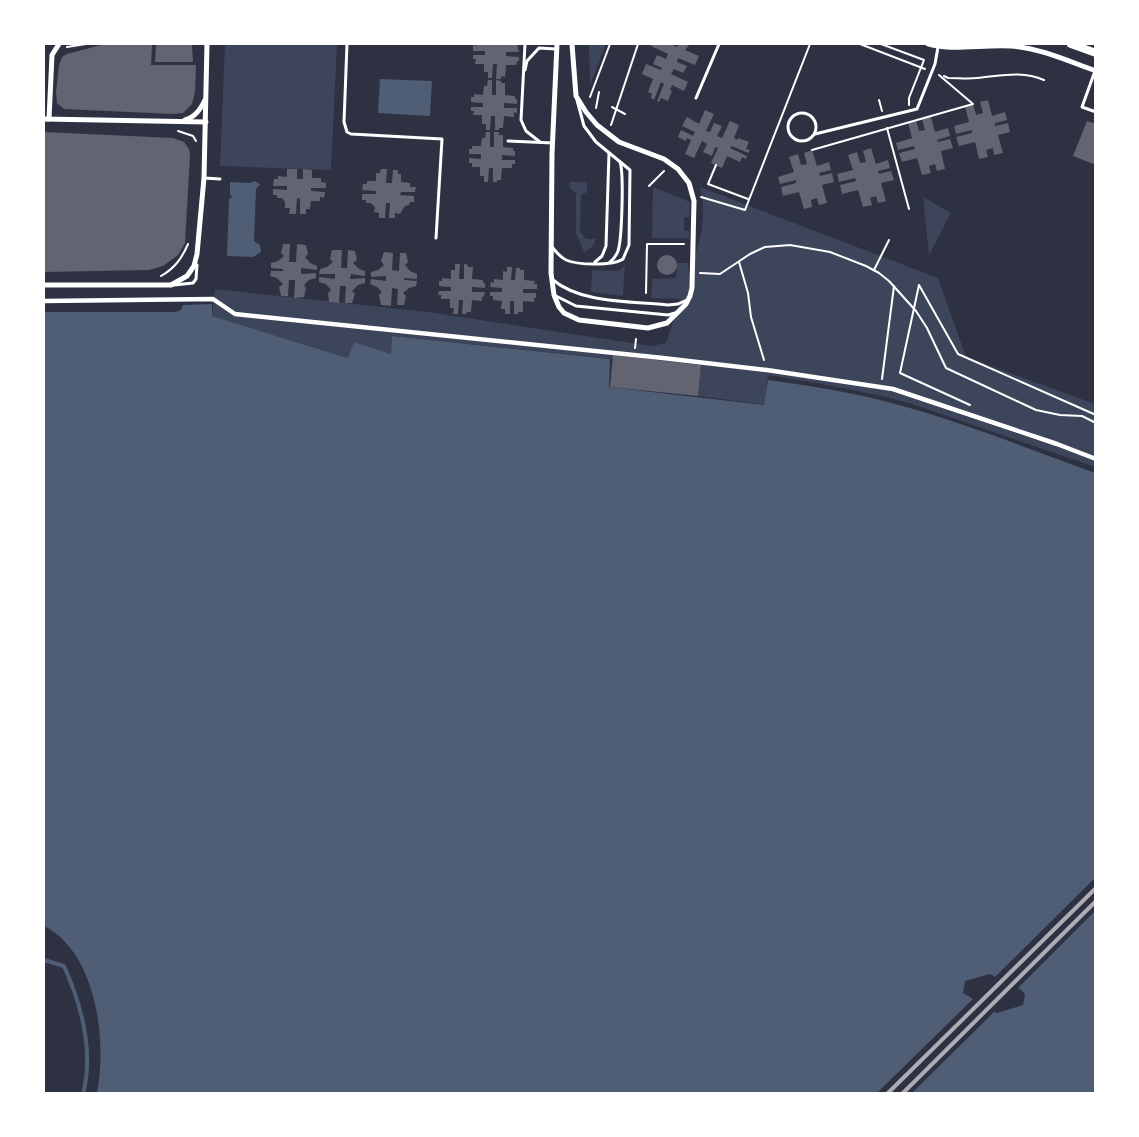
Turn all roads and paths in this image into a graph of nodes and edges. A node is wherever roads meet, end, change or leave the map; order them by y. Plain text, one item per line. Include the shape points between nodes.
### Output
1 (59, 44) edge
2 (86, 44) edge
3 (207, 44) edge
4 (347, 44) edge
5 (525, 44) edge
6 (572, 44) edge
7 (610, 44) edge
8 (638, 44) edge
9 (719, 44) edge
10 (810, 44) edge
11 (860, 44) edge
12 (881, 44) edge
13 (928, 44) edge
14 (1071, 44) edge
15 (557, 46) edge
16 (65, 47) dead end
17 (938, 47) junction
18 (1095, 53) edge
19 (1095, 71) edge
20 (523, 78) junction
21 (1044, 80) dead end
22 (599, 92) dead end
23 (576, 96) junction
24 (207, 97) junction
25 (590, 97) dead end
26 (696, 98) dead end
27 (879, 100) dead end
28 (612, 107) dead end
29 (596, 108) dead end
30 (882, 111) dead end
31 (909, 111) junction
32 (1095, 112) edge
33 (625, 114) dead end
34 (46, 119) edge
35 (180, 121) junction
36 (206, 122) junction
37 (885, 122) dead end
38 (611, 125) dead end
39 (175, 130) dead end
40 (815, 134) junction
41 (508, 141) dead end
42 (540, 142) junction
43 (553, 143) junction
44 (197, 144) dead end
45 (609, 152) junction
46 (616, 158) junction
47 (716, 165) dead end
48 (665, 168) dead end
49 (204, 178) junction
50 (220, 178) dead end
51 (649, 186) dead end
52 (700, 197) dead end
53 (748, 199) dead end
54 (909, 209) dead end
55 (192, 236) dead end
56 (436, 238) dead end
57 (889, 240) dead end
58 (693, 244) junction
59 (551, 245) junction
60 (197, 254) junction
61 (739, 262) junction
62 (593, 263) junction
63 (608, 264) junction
64 (874, 270) junction
65 (698, 273) dead end
66 (158, 278) dead end
67 (552, 279) junction
68 (44, 285) edge
69 (171, 285) junction
70 (894, 286) junction
71 (646, 294) dead end
72 (554, 295) junction
73 (690, 296) junction
74 (44, 301) edge
75 (914, 309) junction
76 (680, 311) junction
77 (767, 370) junction
78 (900, 374) dead end
79 (881, 388) junction
80 (1095, 415) edge
81 (1095, 423) edge
82 (1095, 459) edge

1 - 34 street via 52,55
2 - 16 path
3 - 24 street
4 - 56 lane via 347,132 442,139
5 - 20 lane
6 - 23 street
7 - 25 path
8 - 38 path
9 - 26 lane
10 - 52 path via 745,210
11 - 21 path via 948,78 1024,74
12 - 31 path via 924,60 909,98
13 - 17 street
14 - 18 main road
15 - 20 lane via 539,48 527,61
15 - 43 street
17 - 19 street via 1030,48
17 - 31 lane via 916,109
19 - 32 lane via 1082,106
20 - 42 lane via 521,120 526,131
22 - 29 path
23 - 45 lane via 584,126
23 - 58 street via 612,138 664,159 678,169 689,183 694,201
24 - 35 street via 200,110
24 - 36 street
27 - 30 path
28 - 33 path
31 - 40 lane
34 - 35 street
35 - 36 street
36 - 49 street
37 - 54 path
39 - 44 path via 193,136
40 - 40 lane via 808,140 795,140 788,128 790,119 803,112 812,116
41 - 42 lane
42 - 43 lane
43 - 59 street
45 - 46 lane
45 - 62 lane via 606,246
46 - 63 lane via 622,174 620,245
46 - 63 lane via 631,175 629,245 623,259
47 - 53 path via 708,184
48 - 51 path
49 - 50 lane
49 - 60 street
55 - 66 path via 172,270
57 - 64 path
58 - 71 path via 647,244
58 - 73 street
59 - 62 lane via 564,259
59 - 67 street
60 - 69 street via 187,276
60 - 69 lane via 193,283
61 - 64 path via 765,247 790,244 830,252
61 - 65 path via 720,274
61 - 77 path
62 - 63 lane
64 - 70 path
67 - 72 street
67 - 73 lane via 586,297 669,304 685,302
68 - 69 street
70 - 75 path
70 - 79 path
72 - 76 lane via 576,306 668,315
72 - 76 street via 564,313 579,320 658,327
73 - 76 street
74 - 77 street via 213,299 236,314
75 - 78 path
75 - 80 path via 919,285 958,354
75 - 81 path via 946,368 1036,410 1082,416
77 - 79 street
79 - 82 street

